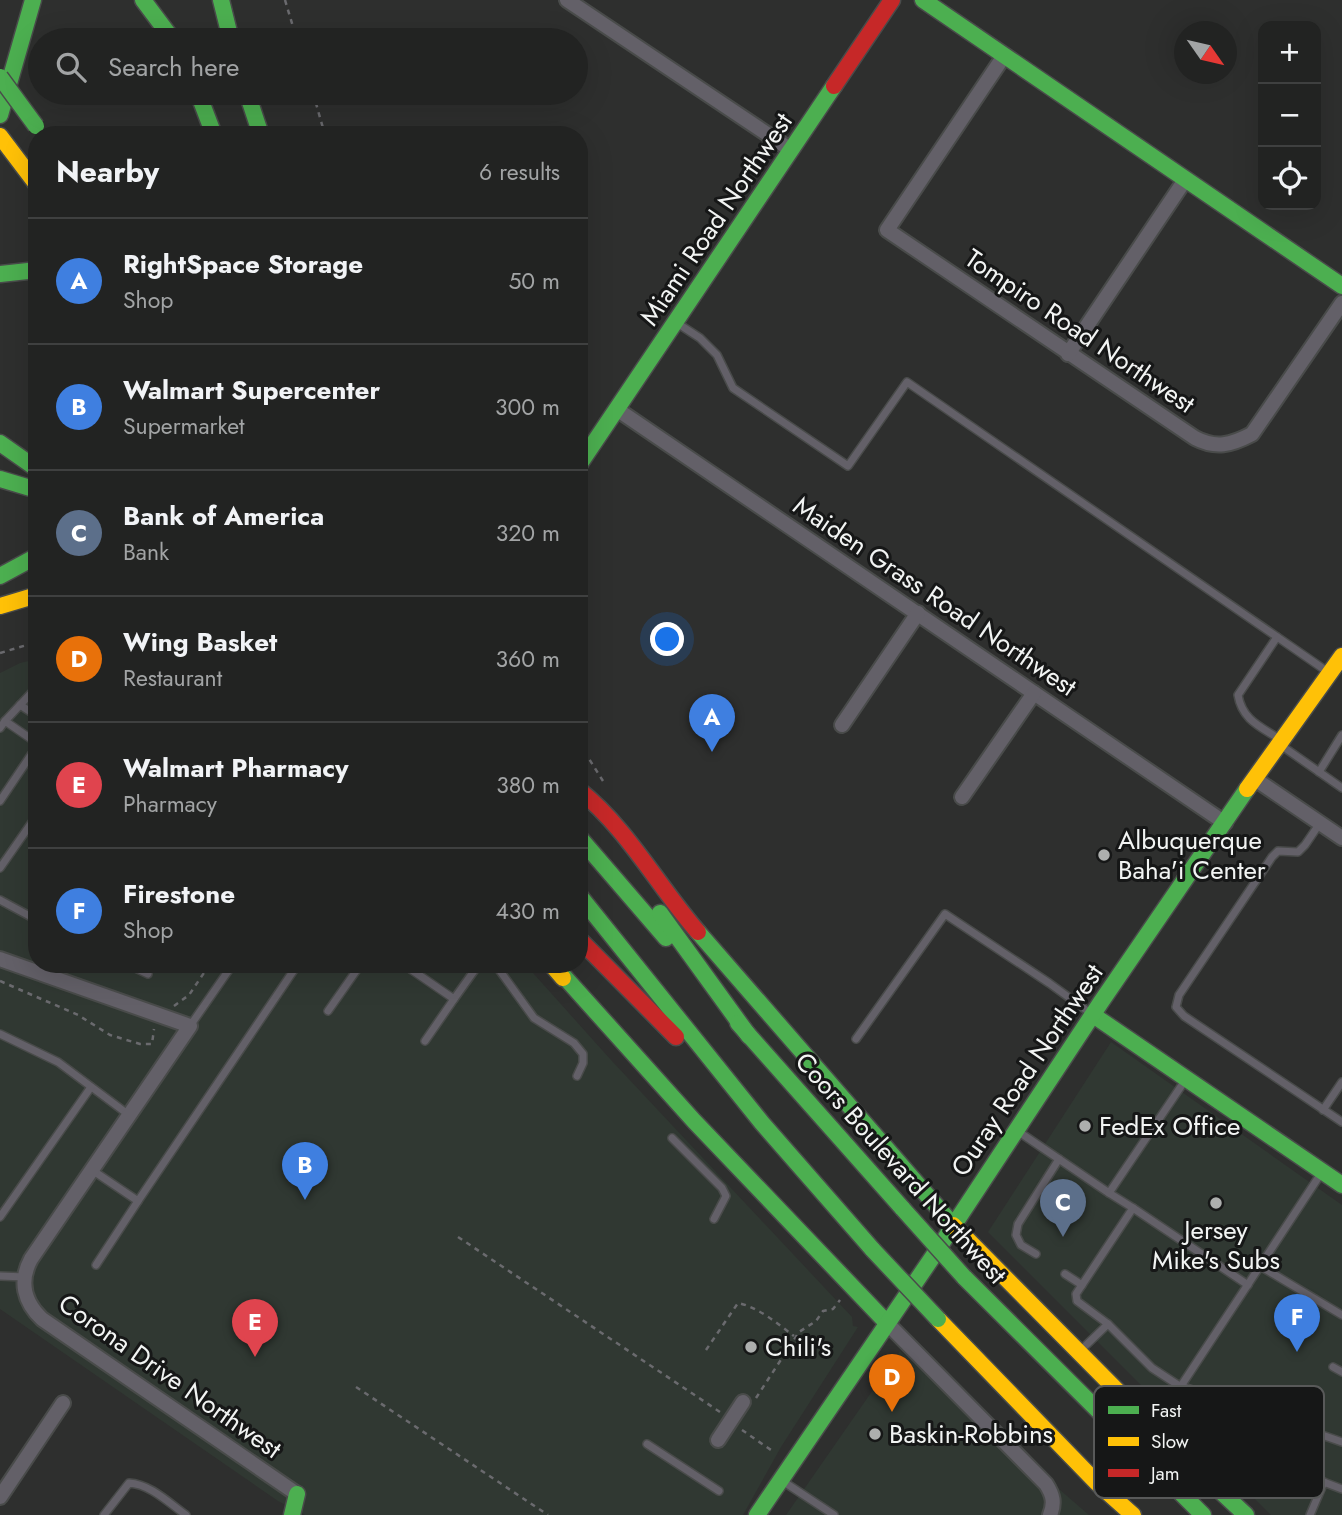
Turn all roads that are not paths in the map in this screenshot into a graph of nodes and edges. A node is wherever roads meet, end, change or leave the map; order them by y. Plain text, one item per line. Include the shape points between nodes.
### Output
1 (33, 0) edge
2 (143, 0) edge
3 (221, 0) edge
4 (567, 0) edge
5 (892, 0) edge
6 (923, 0) edge
7 (164, 28) edge
8 (228, 28) edge
9 (1004, 56) junction
10 (0, 78) edge
11 (203, 105) edge
12 (251, 105) edge
13 (1, 114) edge
14 (37, 126) edge
15 (211, 126) edge
16 (258, 126) edge
17 (0, 136) edge
18 (791, 150) junction
19 (28, 174) edge
20 (1185, 180) junction
21 (28, 271) edge
22 (0, 274) edge
23 (1342, 286) edge
24 (1342, 303) edge
25 (676, 322) junction
26 (1068, 354) junction
27 (618, 410) junction
28 (0, 443) edge
29 (588, 452) edge
30 (28, 463) edge
31 (0, 479) edge
32 (28, 487) edge
33 (28, 561) edge
34 (0, 576) edge
35 (28, 598) edge
36 (4, 605) edge
37 (28, 606) edge
38 (918, 613) junction
39 (1277, 637) junction
40 (1342, 656) edge
41 (1330, 673) junction
42 (1034, 693) junction
43 (28, 697) edge
44 (20, 705) junction
45 (28, 710) edge
46 (2, 725) edge
47 (842, 725) dead end
48 (1342, 736) edge
49 (28, 739) edge
50 (1280, 742) junction
51 (28, 758) edge
52 (1319, 772) junction
53 (1255, 779) junction
54 (1342, 788) edge
55 (962, 797) dead end
56 (588, 798) edge
57 (0, 801) edge
58 (588, 805) edge
59 (1226, 823) junction
60 (1320, 823) junction
61 (28, 828) edge
62 (1342, 838) edge
63 (588, 848) edge
64 (0, 868) edge
65 (0, 900) edge
66 (588, 906) edge
67 (28, 915) edge
68 (588, 948) edge
69 (0, 959) edge
70 (28, 965) edge
71 (52, 973) edge
72 (227, 973) edge
73 (292, 973) edge
74 (354, 973) edge
75 (416, 973) edge
76 (473, 973) edge
77 (502, 973) edge
78 (560, 973) edge
79 (454, 999) junction
80 (328, 1011) dead end
81 (1093, 1014) junction
82 (190, 1026) junction
83 (0, 1034) edge
84 (749, 1036) junction
85 (856, 1039) dead end
86 (425, 1041) dead end
87 (577, 1076) dead end
88 (1186, 1078) junction
89 (1342, 1082) edge
90 (91, 1087) junction
91 (1323, 1110) junction
92 (129, 1115) junction
93 (1342, 1122) edge
94 (762, 1124) junction
95 (1016, 1130) junction
96 (672, 1138) dead end
97 (1059, 1159) junction
98 (92, 1170) junction
99 (1322, 1171) junction
100 (1342, 1185) edge
101 (1109, 1193) junction
102 (138, 1201) junction
103 (1133, 1208) junction
104 (0, 1217) edge
105 (714, 1219) dead end
106 (953, 1225) junction
107 (1036, 1254) dead end
108 (96, 1265) dead end
109 (1261, 1266) junction
110 (1065, 1274) dead end
111 (0, 1276) edge
112 (25, 1277) junction
113 (1082, 1285) junction
114 (1248, 1285) junction
115 (1342, 1315) edge
116 (887, 1323) junction
117 (1108, 1324) junction
118 (1079, 1352) junction
119 (1334, 1367) dead end
120 (1342, 1372) edge
121 (1112, 1386) edge
122 (1181, 1386) joint
123 (63, 1403) dead end
124 (748, 1405) road end
125 (1094, 1409) edge
126 (1324, 1436) edge
127 (718, 1440) dead end
128 (1342, 1442) edge
129 (648, 1444) dead end
130 (1094, 1479) edge
131 (780, 1480) junction
132 (1324, 1482) edge
133 (1342, 1489) edge
134 (719, 1490) dead end
135 (297, 1494) joint
136 (0, 1497) edge
137 (1115, 1498) edge
138 (1186, 1498) edge
139 (1228, 1498) edge
140 (1317, 1498) edge
141 (184, 1513) edge
142 (104, 1515) edge
143 (292, 1515) edge
144 (757, 1515) edge
145 (834, 1515) edge
146 (1051, 1515) edge
147 (1133, 1515) edge
148 (1203, 1515) edge
149 (1246, 1515) edge
150 (1310, 1515) edge

1 - 13 main road
2 - 7 main road
3 - 8 main road
4 - 18 street
5 - 18 main road, Miami Road Northwest
6 - 9 main road
9 - 20 main road
9 - 26 street, Tompiro Road Northwest via 887,230
10 - 14 main road, bridge
11 - 15 main road
12 - 16 main road
17 - 19 main road
18 - 25 main road, Miami Road Northwest
20 - 23 main road
20 - 26 street
21 - 22 main road
24 - 26 street, Tompiro Road Northwest via 1252,434 1222,446 1206,443
25 - 27 main road, Miami Road Northwest
25 - 39 lane via 717,355 733,388 848,466 907,382
27 - 29 main road, Miami Road Northwest
27 - 38 street, Maiden Grass Road Northwest
28 - 30 main road
31 - 32 main road
33 - 34 main road
35 - 36 main road
36 - 37 main road
38 - 42 street, Maiden Grass Road Northwest
38 - 47 street
39 - 41 lane
39 - 50 lane via 1238,695 1240,709
40 - 41 main road, Ouray Road Northwest
41 - 50 main road, Ouray Road Northwest
42 - 55 street
42 - 59 street, Maiden Grass Road Northwest
43 - 44 lane
44 - 45 lane
44 - 46 lane
46 - 49 lane
48 - 52 lane
50 - 52 lane
50 - 53 main road, Ouray Road Northwest
51 - 57 lane
52 - 54 lane
53 - 59 main road, Ouray Road Northwest
53 - 60 street
56 - 106 main road via 603,809 678,909
58 - 84 main road via 628,869
59 - 81 main road, Ouray Road Northwest
60 - 62 street
60 - 91 lane via 1298,852 1278,851 1272,857 1179,995 1177,1007
61 - 64 lane
63 - 84 main road, Coors Boulevard Northwest
65 - 67 lane
66 - 94 main road
68 - 94 main road
69 - 70 street
71 - 82 street
72 - 82 lane
73 - 102 lane
74 - 80 lane
75 - 79 lane
76 - 79 lane
77 - 87 lane via 534,1018 583,1054
78 - 116 main road
79 - 86 lane
81 - 85 lane via 945,914
81 - 88 main road
81 - 95 main road, Ouray Road Northwest
82 - 92 street
83 - 90 lane via 58,1062
84 - 125 main road, Coors Boulevard Northwest, bridge via 964,1277
88 - 99 main road
88 - 101 lane
89 - 91 lane
90 - 92 lane
90 - 104 lane
91 - 93 lane
92 - 98 street
94 - 130 main road, bridge via 873,1250
95 - 97 lane
95 - 106 main road, Ouray Road Northwest
96 - 105 lane via 722,1188 726,1196
97 - 101 lane
97 - 107 lane via 1018,1224 1016,1236 1021,1245
98 - 102 lane
98 - 112 street via 31,1259
99 - 100 main road
99 - 109 lane
101 - 103 lane
102 - 108 lane
103 - 113 lane
103 - 114 lane
106 - 116 main road, Ouray Road Northwest
106 - 118 main road
109 - 114 lane
109 - 115 lane
110 - 113 lane
111 - 112 lane
112 - 135 street, Corona Drive Northwest via 28,1303 42,1318
113 - 117 lane via 1077,1301
114 - 122 lane
116 - 131 main road, Ouray Road Northwest
116 - 146 street via 1046,1484 1054,1505
117 - 118 lane
117 - 122 lane via 1152,1367
118 - 121 main road
119 - 120 lane
123 - 136 street
124 - 127 street
126 - 128 lane
129 - 134 lane
131 - 144 main road, Ouray Road Northwest
131 - 145 lane
132 - 133 lane
135 - 143 main road, Corona Drive Northwest
137 - 147 main road, bridge
138 - 148 main road, Coors Boulevard Northwest, bridge
139 - 149 main road
140 - 150 lane
141 - 142 lane via 139,1483 129,1483

